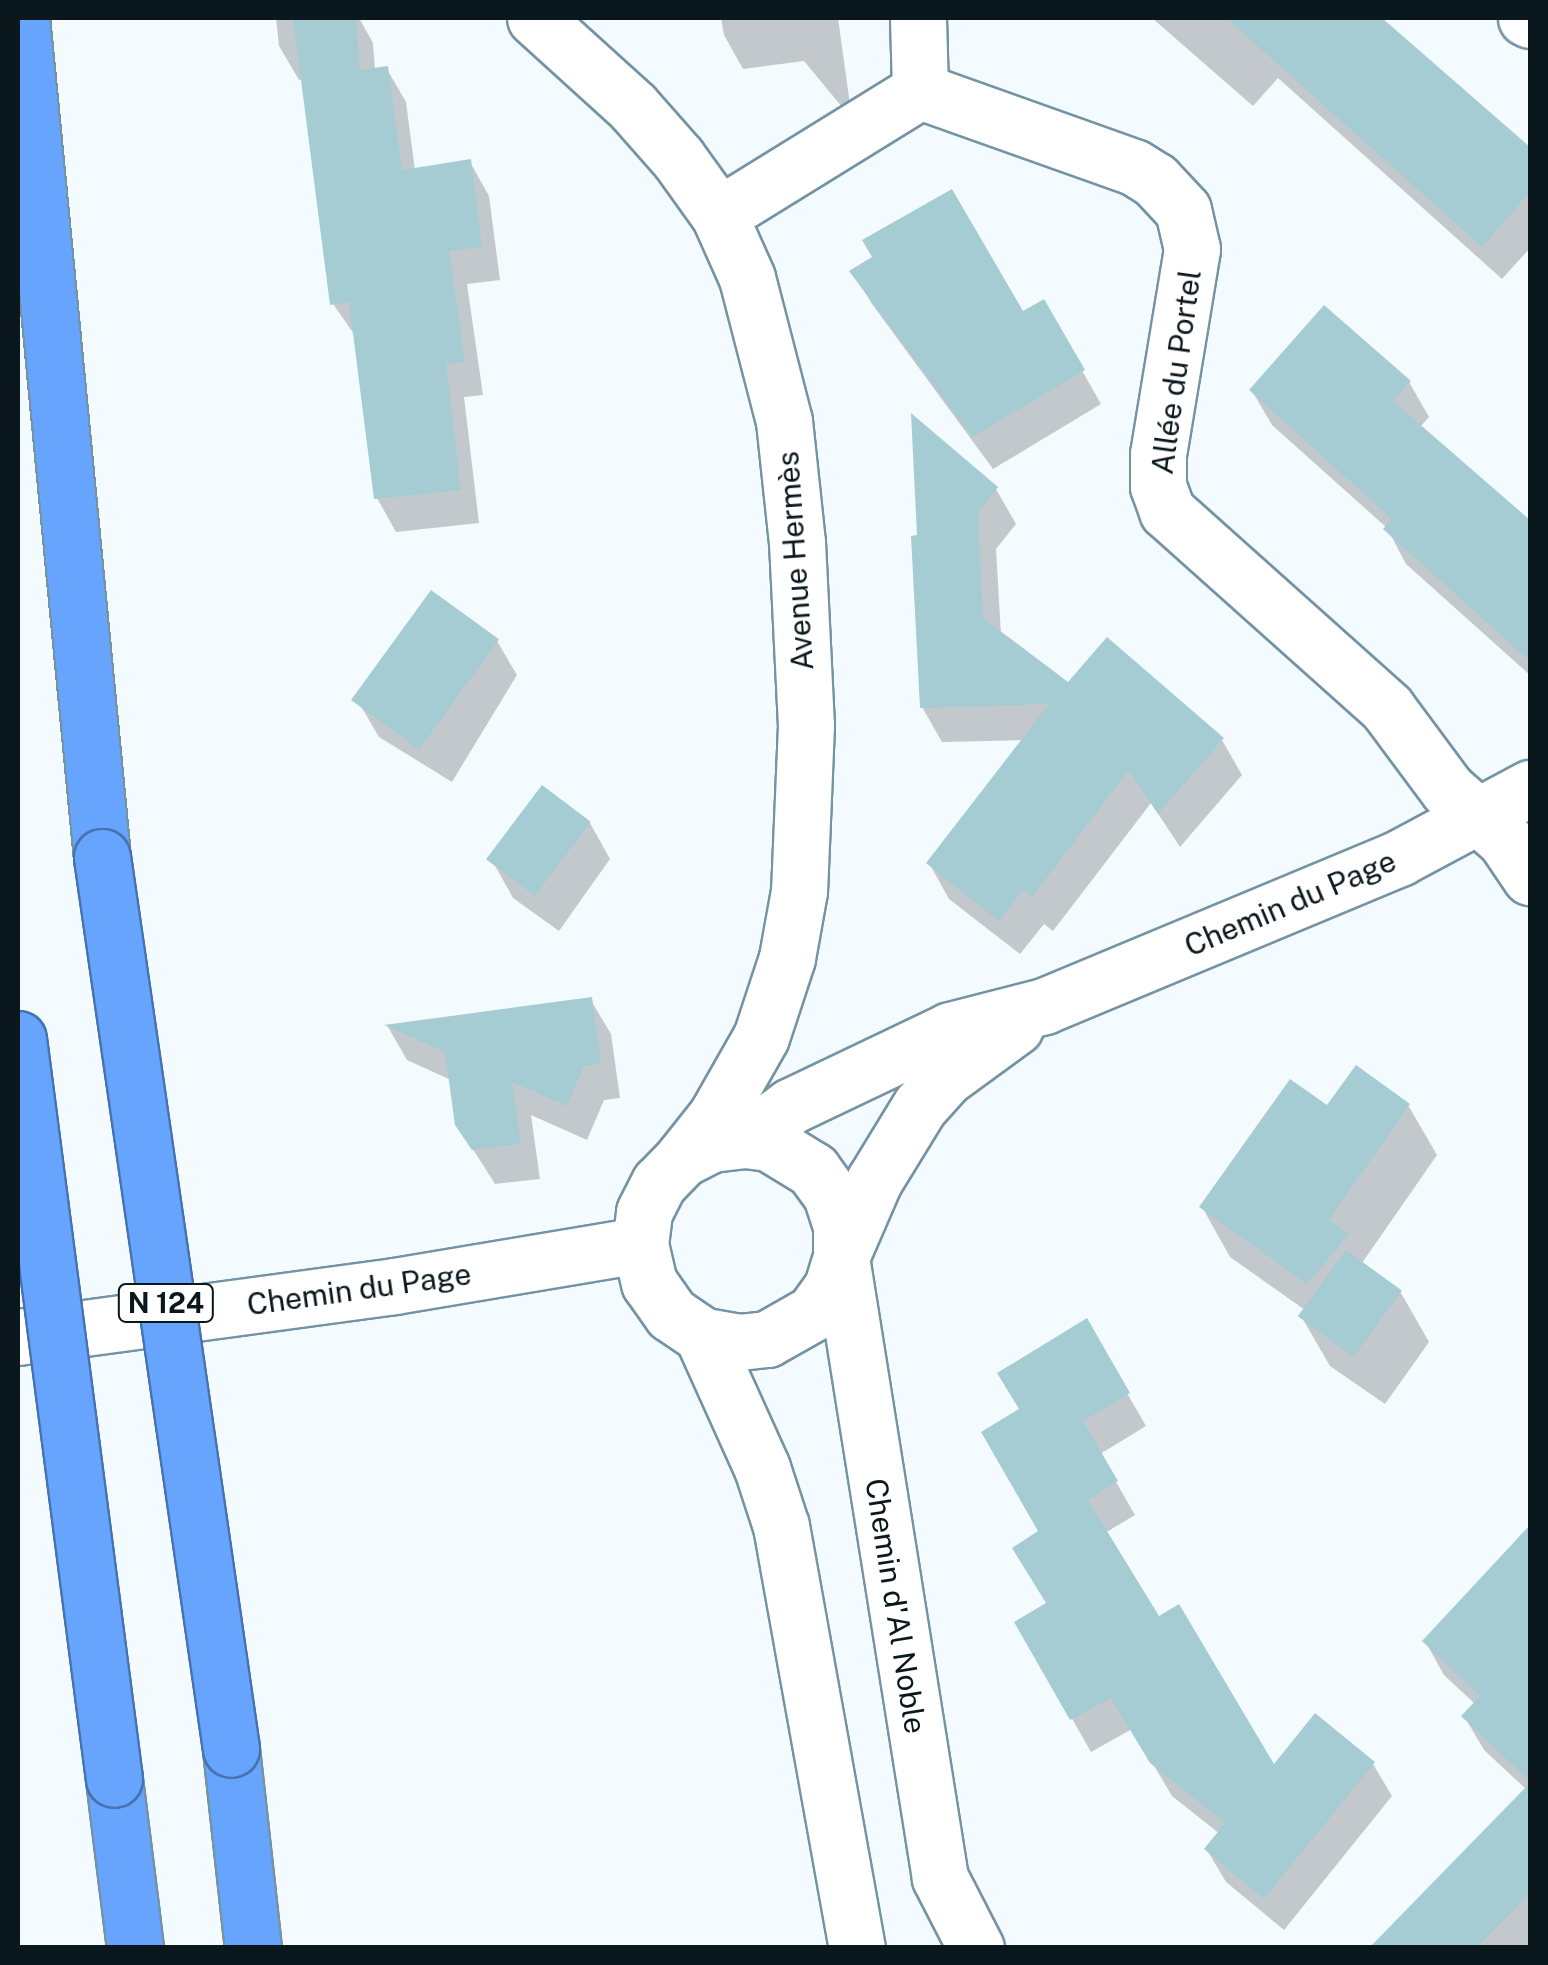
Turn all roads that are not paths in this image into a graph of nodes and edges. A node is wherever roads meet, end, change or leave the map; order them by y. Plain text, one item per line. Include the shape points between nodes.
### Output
1 (21, 18) edge
2 (534, 18) edge
3 (918, 18) edge
4 (920, 91) junction
5 (718, 216) junction
6 (1530, 788) edge
7 (1478, 816) junction
8 (1530, 878) edge
9 (1044, 1006) junction
10 (18, 1039) edge
11 (745, 1140) junction
12 (682, 1159) junction
13 (640, 1245) junction
14 (841, 1257) junction
15 (702, 1335) junction
16 (18, 1336) edge
17 (134, 1948) edge
18 (253, 1948) edge
19 (857, 1948) edge
20 (976, 1948) edge

1 - 18 highway, N 124, bridge via 102,857
2 - 5 street, Avenue Hermès via 633,107
3 - 4 street
4 - 5 street
4 - 7 street, Allée du Portel via 1134,167 1173,196 1190,230 1192,272 1158,454 1161,499 1174,521 1387,708 1448,790
5 - 12 street, Avenue Hermès via 747,278 784,420 798,542 805,820 788,958 762,1037 734,1089
6 - 7 street, Chemin du Page
7 - 8 street, Allée du Portel via 1505,840
7 - 9 street, Chemin du Page via 1398,858
9 - 11 street, Chemin du Page via 950,1030 791,1106
9 - 14 street, Chemin du Page via 945,1078 920,1106 874,1180
10 - 17 highway, bridge
11 - 12 street via 712,1144
11 - 14 street via 770,1144 813,1170 841,1225
12 - 13 street via 659,1182 644,1212
13 - 15 street via 648,1283 671,1314
13 - 16 street, Chemin du Page
14 - 15 street via 832,1287 792,1329 740,1342
14 - 20 street, Chemin d'Al Noble via 940,1878
15 - 19 street via 781,1526

